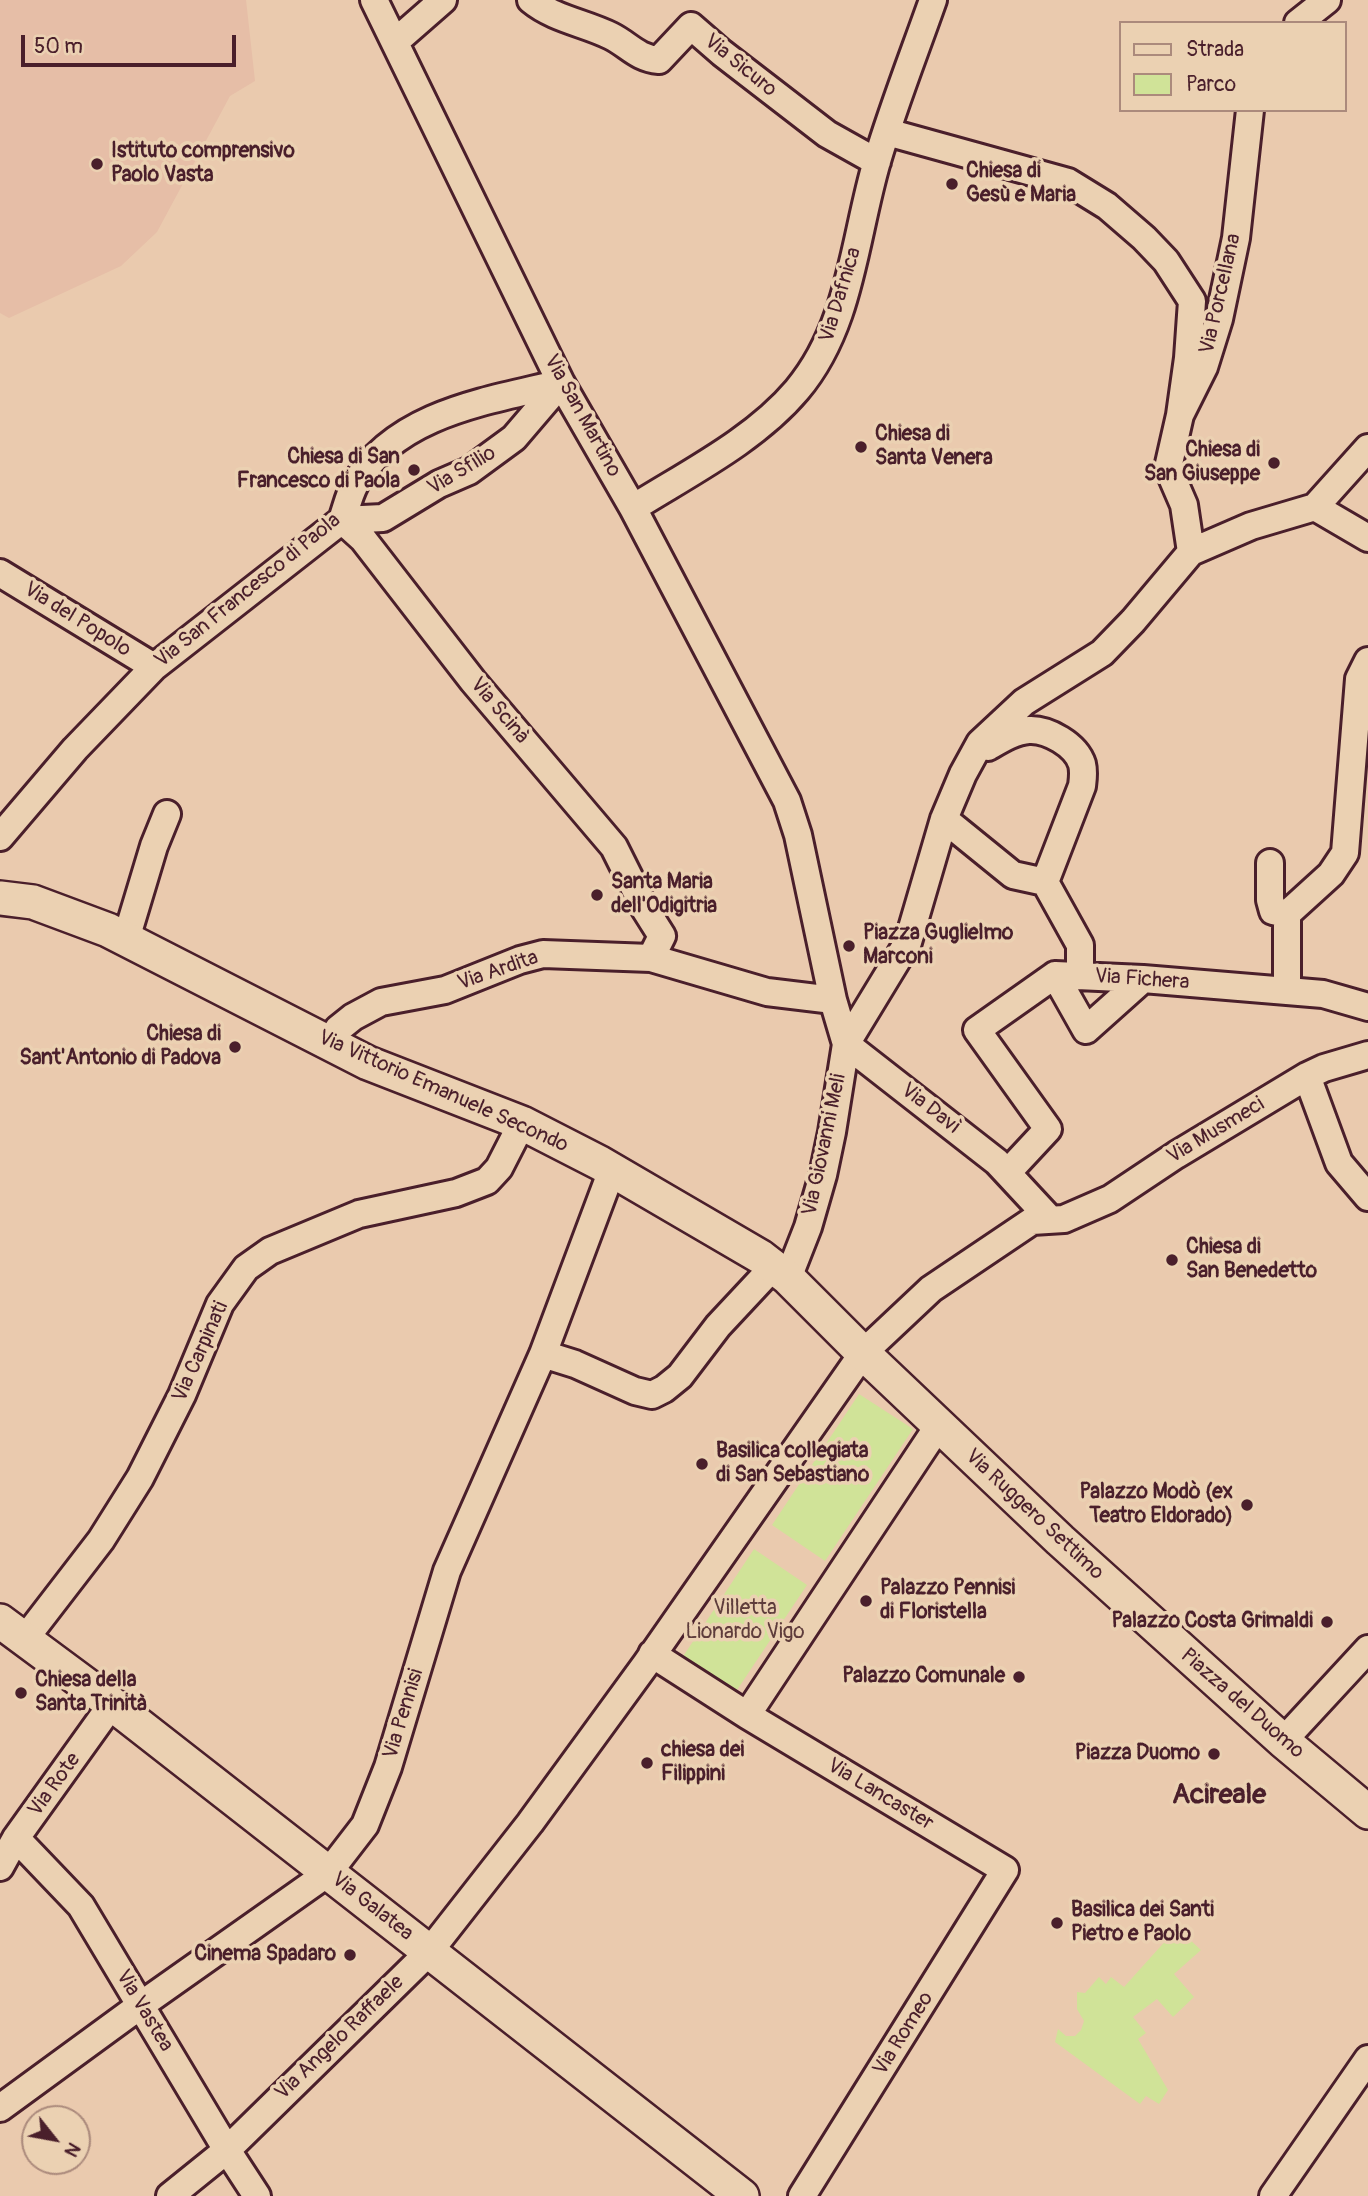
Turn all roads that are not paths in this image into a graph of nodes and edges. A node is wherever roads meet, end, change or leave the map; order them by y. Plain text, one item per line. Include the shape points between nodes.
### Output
1 (374, 0) edge
2 (443, 0) edge
3 (531, 0) edge
4 (933, 0) edge
5 (1327, 0) edge
6 (1301, 21) edge
7 (395, 42) junction
8 (1250, 112) edge
9 (887, 132) junction
10 (877, 162) junction
11 (561, 383) junction
12 (1180, 415) junction
13 (1368, 449) edge
14 (1315, 507) junction
15 (633, 508) junction
16 (342, 520) junction
17 (1368, 538) edge
18 (1191, 552) junction
19 (0, 573) edge
20 (1368, 661) edge
21 (154, 667) junction
22 (975, 753) junction
23 (167, 814) dead end
24 (944, 819) junction
25 (0, 837) edge
26 (1270, 863) dead end
27 (1045, 882) junction
28 (0, 898) edge
29 (1287, 914) junction
30 (126, 939) junction
31 (651, 958) junction
32 (1068, 976) junction
33 (1143, 979) junction
34 (1287, 991) junction
35 (833, 1000) junction
36 (1368, 1006) edge
37 (330, 1042) junction
38 (850, 1055) junction
39 (1368, 1055) edge
40 (1316, 1072) junction
41 (522, 1123) junction
42 (1003, 1167) junction
43 (612, 1170) junction
44 (1368, 1197) edge
45 (1041, 1220) junction
46 (774, 1267) junction
47 (863, 1353) junction
48 (543, 1354) junction
49 (945, 1430) junction
50 (1118, 1593) joint
51 (12, 1630) edge
52 (1368, 1649) edge
53 (649, 1659) junction
54 (112, 1704) junction
55 (751, 1717) junction
56 (1283, 1741) junction
57 (1368, 1812) edge
58 (16, 1838) junction
59 (0, 1867) edge
60 (1005, 1870) joint
61 (328, 1873) junction
62 (429, 1952) junction
63 (141, 2005) junction
64 (1368, 2059) edge
65 (0, 2108) edge
66 (227, 2150) junction
67 (170, 2196) edge
68 (257, 2196) edge
69 (742, 2196) edge
70 (802, 2196) edge
71 (1273, 2196) edge

1 - 7 street, Via San Martino
2 - 7 street
3 - 10 street, Via Sicuro via 618,39 645,58 659,60 691,26 827,134
4 - 9 street, Via Dafnica
5 - 6 street
7 - 11 street, Via San Martino
8 - 12 street, Via Porcellana via 1236,238 1219,319 1204,367
9 - 10 street, Via Dafnica
9 - 12 street via 1068,182 1107,206 1144,238 1166,261 1192,301
10 - 15 street, Via Dafnica via 842,307 824,353 796,391 752,432
11 - 15 street, Via San Martino
11 - 16 street, Via Sfilio via 514,438 469,471 383,518
11 - 16 street, Via San Francesco di Paola via 429,419 401,436 375,458 354,485
12 - 18 street, Via Porcellana via 1168,468 1185,505
13 - 14 street
14 - 17 street
14 - 18 street via 1251,526
15 - 35 street, Via San Martino via 788,801
16 - 21 street, Via San Francesco di Paola
16 - 31 street, Via Scinà via 363,539 473,681 614,847 662,936
18 - 22 street via 1102,653 1024,702
19 - 21 street, Via del Popolo
20 - 29 street via 1359,679 1345,853 1331,874
21 - 25 street, Via San Francesco di Paola
22 - 24 street
22 - 27 street via 1029,730 1059,739 1082,761 1082,786
23 - 30 street
24 - 27 street via 1013,875
24 - 38 street via 908,942
26 - 29 street via 1273,911
27 - 32 street via 1080,945
28 - 30 street, Via Vittorio Emanuele Secondo via 33,902
29 - 34 street
30 - 37 street, Via Vittorio Emanuele Secondo
31 - 35 street, Via Ardita via 767,992
31 - 37 street, Via Ardita via 543,954 520,960 445,990 382,1002 353,1017
32 - 33 street, Via Fichera
32 - 33 street via 1086,1030
32 - 42 street via 977,1030 1048,1129
33 - 34 street, Via Fichera
34 - 36 street, Via Fichera via 1323,994
35 - 38 street, Via San Martino
37 - 41 street, Via Vittorio Emanuele Secondo via 368,1063
38 - 42 street, Via Davì
38 - 46 street, Via Giovanni Meli via 808,1227
39 - 40 street, Via Musmeci
40 - 44 street via 1339,1163
40 - 45 street, Via Musmeci via 1110,1199 1064,1219
41 - 43 street, Via Vittorio Emanuele Secondo
41 - 51 street, Via Carpinati via 499,1168 486,1181 456,1193 359,1214 270,1251 246,1268 220,1304 182,1395 140,1478 101,1540
42 - 45 street, Via Davì
43 - 46 street, Via Vittorio Emanuele Secondo
43 - 48 street, Via Pennisi
45 - 47 street, Via Angelo Raffaele via 931,1289
46 - 47 street, Via Vittorio Emanuele Secondo
46 - 48 street via 718,1326 680,1376 652,1395
47 - 49 street, Via Ruggero Settimo
47 - 53 street, Via Angelo Raffaele
48 - 61 street, Via Pennisi via 447,1571 388,1767 365,1825
49 - 50 street, Via Ruggero Settimo
49 - 55 street
50 - 56 street, Piazza del Duomo
51 - 54 street, Via Galatea
52 - 56 street
53 - 55 street, Via Lancaster
53 - 62 street, Via Angelo Raffaele
54 - 58 street, Via Rote
54 - 61 street, Via Galatea
55 - 60 street, Via Lancaster
56 - 57 street, Piazza del Duomo
58 - 59 street, Via Rote
58 - 63 street, Via Vastea via 81,1906
60 - 70 street, Via Romeo
61 - 62 street, Via Galatea
61 - 63 street, Via Pennisi
62 - 66 street, Via Angelo Raffaele
62 - 69 street, Via Galatea
63 - 65 street, Via Pennisi
63 - 66 street, Via Vastea
64 - 71 street
66 - 67 street, Via Angelo Raffaele
66 - 68 street, Via Vastea

